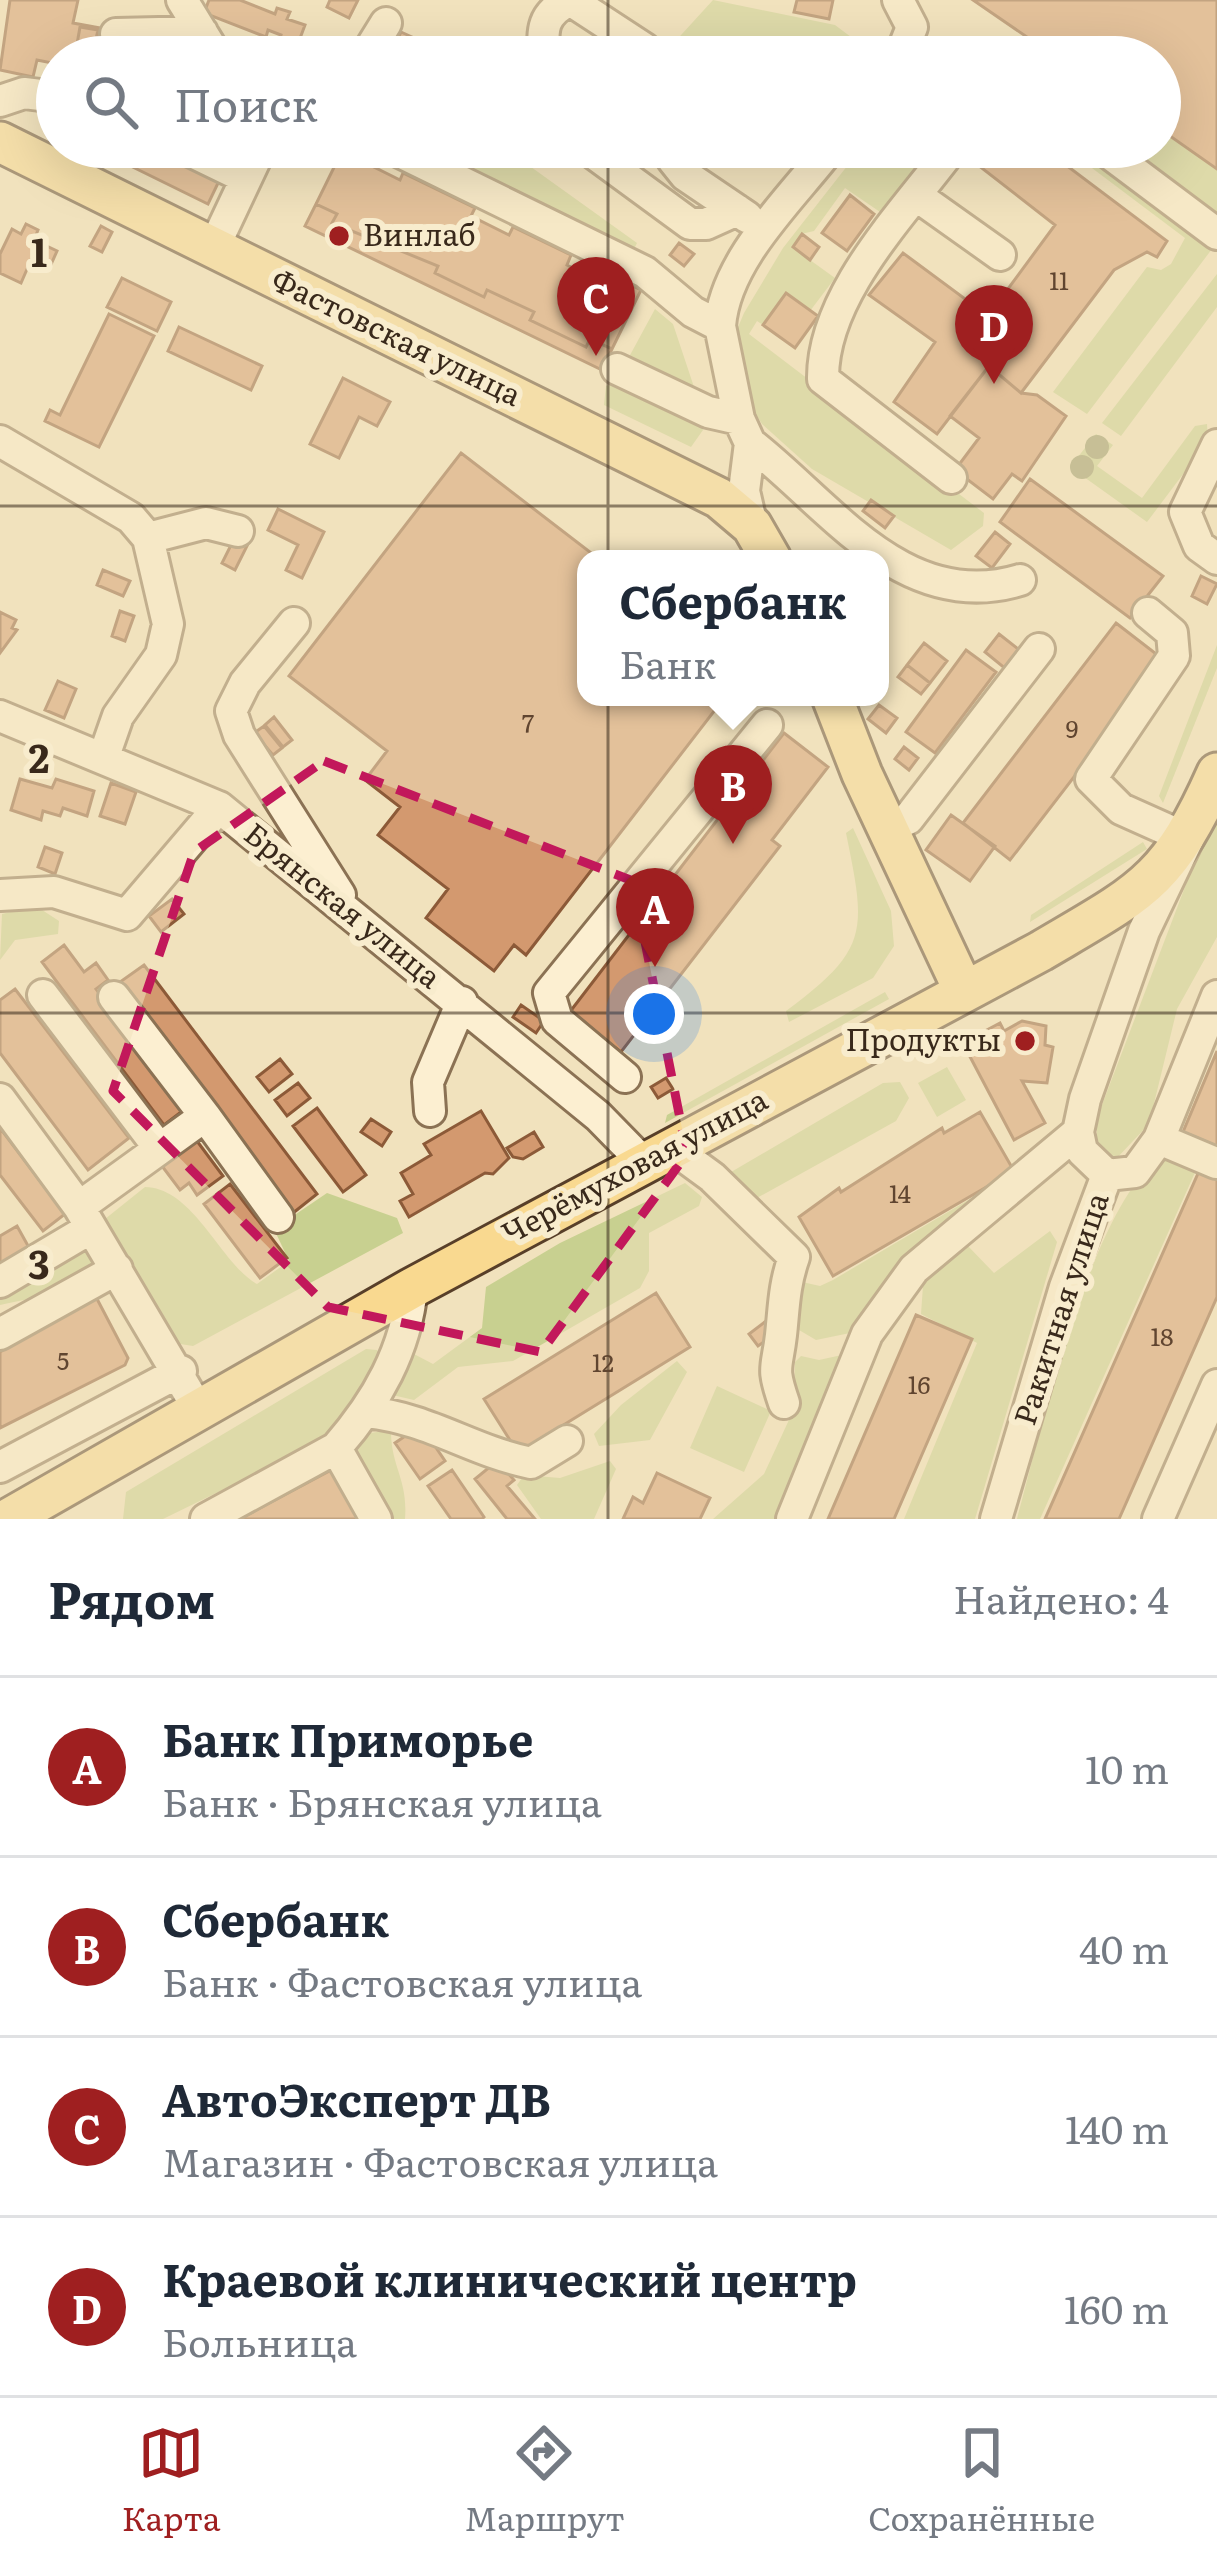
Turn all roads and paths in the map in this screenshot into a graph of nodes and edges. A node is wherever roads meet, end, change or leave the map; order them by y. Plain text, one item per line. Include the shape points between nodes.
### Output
1 (182, 0) edge
2 (898, 0) edge
3 (386, 23) dead end
4 (116, 34) dead end
5 (135, 36) edge
6 (204, 36) edge
7 (378, 36) edge
8 (543, 36) edge
9 (624, 36) edge
10 (908, 36) edge
11 (36, 95) edge
12 (0, 101) edge
13 (0, 142) edge
14 (36, 160) edge
15 (52, 168) edge
16 (225, 168) edge
17 (251, 168) edge
18 (433, 168) edge
19 (614, 168) edge
20 (680, 168) edge
21 (815, 168) edge
22 (938, 168) edge
23 (1129, 168) edge
24 (246, 178) junction
25 (917, 196) junction
26 (737, 210) junction
27 (767, 230) junction
28 (1217, 234) edge
29 (214, 248) junction
30 (1000, 255) dead end
31 (720, 326) junction
32 (616, 369) dead end
33 (744, 431) junction
34 (0, 441) edge
35 (1217, 445) edge
36 (951, 478) dead end
37 (238, 531) dead end
38 (148, 538) junction
39 (761, 543) edge
40 (881, 550) edge
41 (889, 555) edge
42 (1217, 559) edge
43 (1020, 580) dead end
44 (1148, 613) dead end
45 (294, 623) dead end
46 (1039, 649) dead end
47 (836, 706) edge
48 (2, 722) edge
49 (767, 724) dead end
50 (104, 756) junction
51 (1217, 773) edge
52 (219, 807) junction
53 (889, 827) junction
54 (1188, 839) junction
55 (0, 895) edge
56 (342, 907) junction
57 (963, 989) junction
58 (43, 995) dead end
59 (114, 997) dead end
60 (1217, 997) edge
61 (462, 1002) junction
62 (625, 1077) dead end
63 (0, 1099) edge
64 (430, 1112) dead end
65 (205, 1116) junction
66 (1078, 1132) junction
67 (1159, 1139) junction
68 (159, 1148) junction
69 (657, 1155) junction
70 (1216, 1163) edge
71 (1106, 1175) junction
72 (278, 1217) dead end
73 (85, 1218) junction
74 (117, 1269) junction
75 (0, 1282) edge
76 (412, 1288) junction
77 (0, 1334) edge
78 (181, 1371) junction
79 (1217, 1385) edge
80 (784, 1402) dead end
81 (200, 1412) junction
82 (368, 1412) junction
83 (567, 1441) dead end
84 (336, 1448) junction
85 (0, 1467) edge
86 (8, 1519) edge
87 (206, 1519) edge
88 (376, 1519) edge
89 (792, 1519) edge
90 (996, 1519) edge
91 (1158, 1519) edge

1 - 6 street
2 - 10 street
3 - 7 street
4 - 5 street
8 - 9 street via 554,8 570,0
11 - 12 street
13 - 14 main road, Фастовская улица
15 - 29 main road, Фастовская улица
16 - 24 street
17 - 24 street
18 - 31 street via 646,272
19 - 26 street via 690,224
20 - 26 street
21 - 27 street
22 - 25 street
23 - 28 street
24 - 29 street
25 - 30 street
25 - 36 street via 854,283 823,379
26 - 27 street
27 - 31 street via 722,300
29 - 39 main road, Фастовская улица via 719,498
31 - 33 street
32 - 33 street
33 - 39 street via 744,491
33 - 40 street via 832,519
34 - 38 street via 131,518
35 - 42 street via 1184,512 1198,546
37 - 38 street via 206,523
38 - 50 street via 168,624 161,655 118,716
41 - 43 street via 928,580 988,590
44 - 54 street via 1172,633 1174,656 1091,779 1121,809
45 - 56 street via 245,682 232,711 239,735 339,888
46 - 53 street via 908,819
47 - 53 main road
48 - 50 street, Брянская улица
49 - 62 street via 549,993 557,1020
50 - 52 street, Брянская улица
51 - 54 main road, Черёмуховая улица
52 - 55 street via 127,915 54,892
52 - 56 street, Брянская улица
53 - 57 main road
54 - 57 main road, Черёмуховая улица via 1136,894
54 - 66 street via 1144,931
56 - 61 street, Брянская улица
57 - 69 main road, Черёмуховая улица
58 - 68 street
59 - 65 street
60 - 67 street
61 - 64 street via 428,1082
61 - 69 street, Брянская улица
63 - 73 street
65 - 68 street
65 - 72 street
66 - 71 street, Ракитная улица via 1082,1151
66 - 89 street via 914,1269 867,1334
67 - 70 street
67 - 71 street via 1135,1172
68 - 73 street
69 - 76 main road, Черёмуховая улица
69 - 80 street, Брянская улица via 712,1177 794,1257 772,1367
71 - 90 street, Ракитная улица
73 - 74 street
73 - 75 street
74 - 77 street
74 - 78 street
76 - 81 main road, Черёмуховая улица
76 - 82 street via 394,1361
78 - 81 street
78 - 85 street
79 - 91 street
81 - 86 main road, Черёмуховая улица
82 - 83 street via 426,1422 468,1447 531,1463
82 - 84 street
84 - 87 street
84 - 88 street

